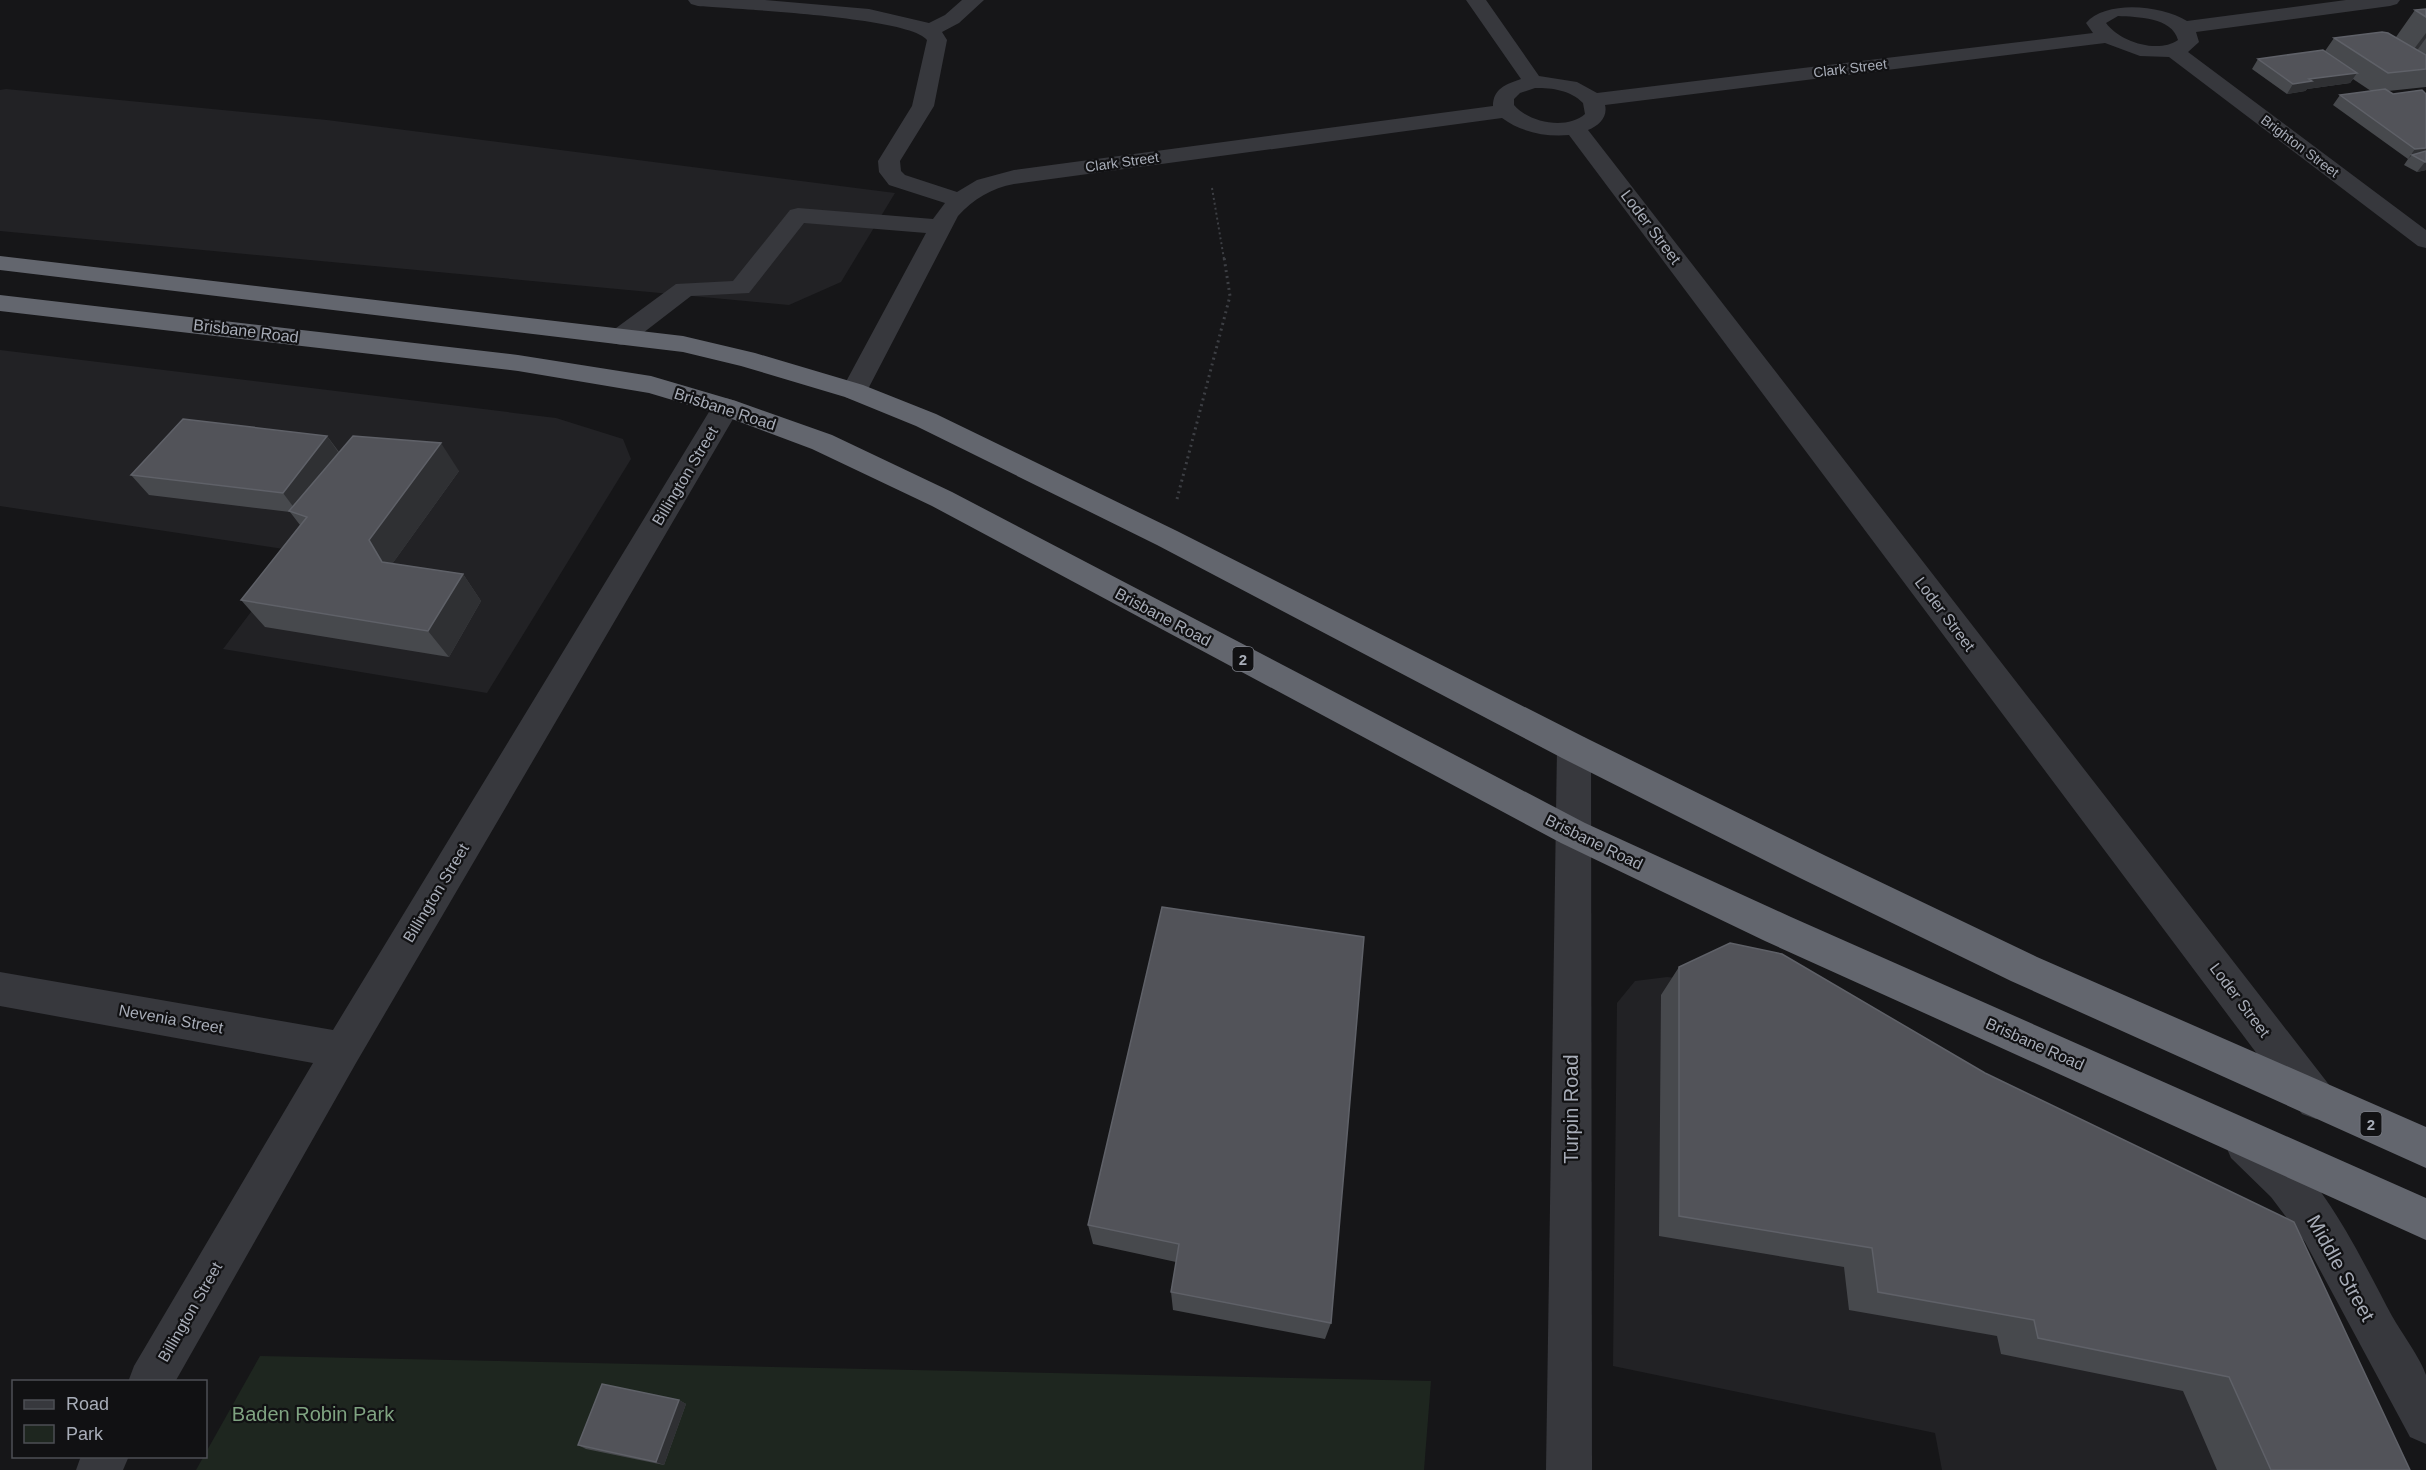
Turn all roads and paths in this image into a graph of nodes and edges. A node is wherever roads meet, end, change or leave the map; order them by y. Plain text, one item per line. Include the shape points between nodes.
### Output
1 (698, 0) edge
2 (974, 0) edge
3 (1476, 0) edge
4 (2390, 0) edge
5 (2111, 5) edge
6 (2183, 28) junction
7 (930, 30) junction
8 (2107, 37) junction
9 (2174, 51) junction
10 (1533, 82) junction
11 (1593, 100) junction
12 (1506, 111) junction
13 (1575, 128) junction
14 (1206, 151) junction
15 (959, 200) junction
16 (942, 227) junction
17 (2426, 241) edge
18 (0, 263) edge
19 (0, 303) edge
20 (621, 337) junction
21 (854, 391) junction
22 (726, 407) junction
23 (1167, 538) junction
24 (1574, 748) junction
25 (1573, 833) junction
26 (0, 988) edge
27 (342, 1050) junction
28 (2316, 1100) junction
29 (2232, 1133) junction
30 (2426, 1148) edge
31 (2426, 1220) edge
32 (151, 1380) edge
33 (2426, 1422) edge
34 (1569, 1470) edge

1 - 7 street via 869,15
2 - 7 street via 952,19
3 - 10 street
4 - 6 street
5 - 6 street via 2153,14
5 - 8 street via 2096,23
6 - 9 street via 2189,42
7 - 15 street via 937,40 923,106 889,161 890,172 897,180
8 - 9 street via 2139,49
8 - 11 street, Clark Street
9 - 17 street, Brighton Street
10 - 11 street via 1568,85
10 - 12 street via 1510,89 1504,96
11 - 13 street via 1597,108 1594,117
12 - 13 street via 1527,125 1543,129
12 - 14 street, Clark Street
13 - 28 street, Loder Street
14 - 15 street, Clark Street via 1014,177 984,185
14 - 23 path via 1230,296
15 - 16 street, Clark Street
16 - 20 street via 798,215 740,288 685,289
16 - 21 street, Clark Street
18 - 20 highway, 2
19 - 22 highway, Brisbane Road / 2 via 518,363 651,385
20 - 21 highway, 2 via 746,359
21 - 23 highway, 2 via 926,420
22 - 25 highway, Brisbane Road / 2 via 822,442 942,500
22 - 27 street, Billington Street
23 - 24 highway, 2
24 - 25 street, Turpin Road
24 - 28 highway, 2 via 2024,969
25 - 29 highway, Brisbane Road / 2
25 - 34 street, Turpin Road
26 - 27 street, Nevenia Street
27 - 32 street, Billington Street
28 - 30 highway, 2
29 - 31 highway, Brisbane Road / 2
29 - 33 street, Middle Street via 2274,1168 2302,1200

